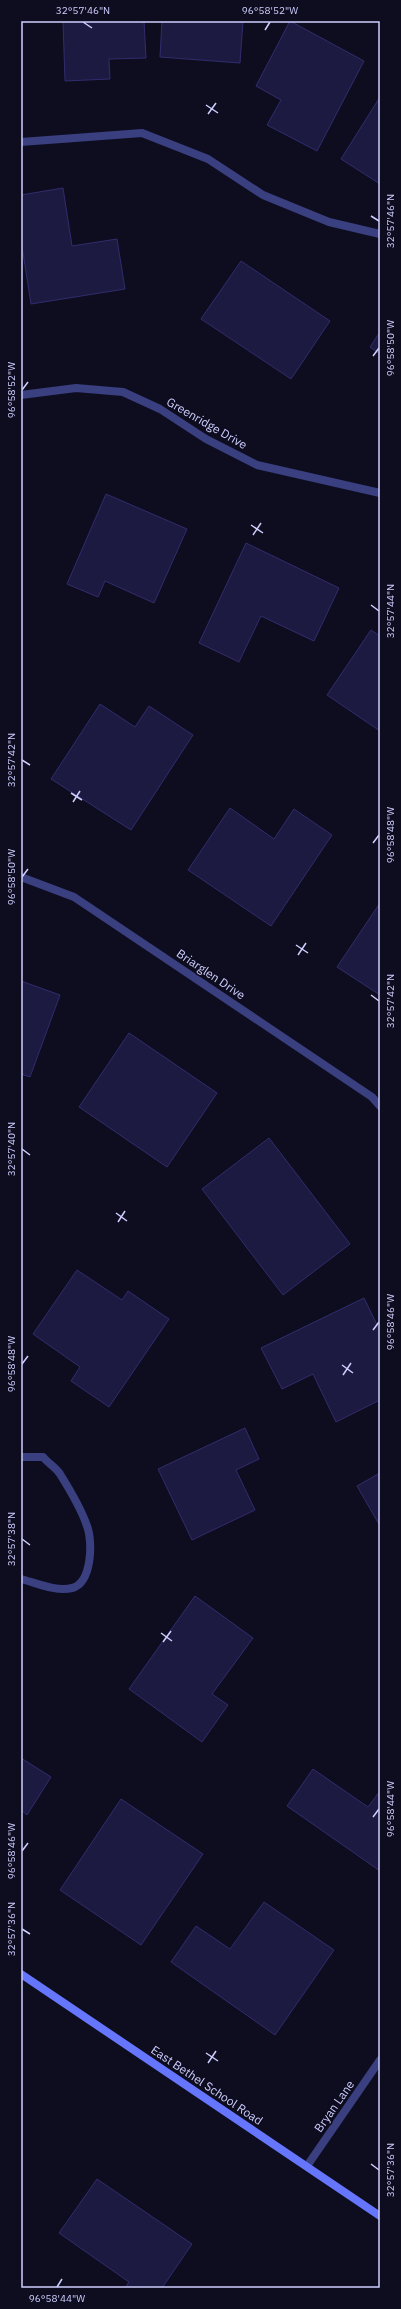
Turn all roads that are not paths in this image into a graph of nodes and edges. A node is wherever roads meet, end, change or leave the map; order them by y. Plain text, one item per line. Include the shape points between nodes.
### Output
1 (21, 142) edge
2 (380, 234) edge
3 (21, 395) edge
4 (380, 494) edge
5 (21, 877) edge
6 (380, 1106) edge
7 (21, 1456) edge
8 (21, 1579) edge
9 (21, 1974) edge
10 (380, 2060) edge
11 (307, 2166) junction
12 (380, 2216) edge

1 - 2 street via 142,133 208,159 263,195 329,222
3 - 4 street, Greenridge Drive via 76,388 123,392 160,409 206,439 257,465
5 - 6 street, Briarglen Drive via 74,897 372,1098
7 - 8 street via 43,1457 59,1473 88,1527 89,1546 86,1576 79,1585 71,1589
9 - 11 street, East Bethel School Road
10 - 11 street, Bryan Lane
11 - 12 street, East Bethel School Road

